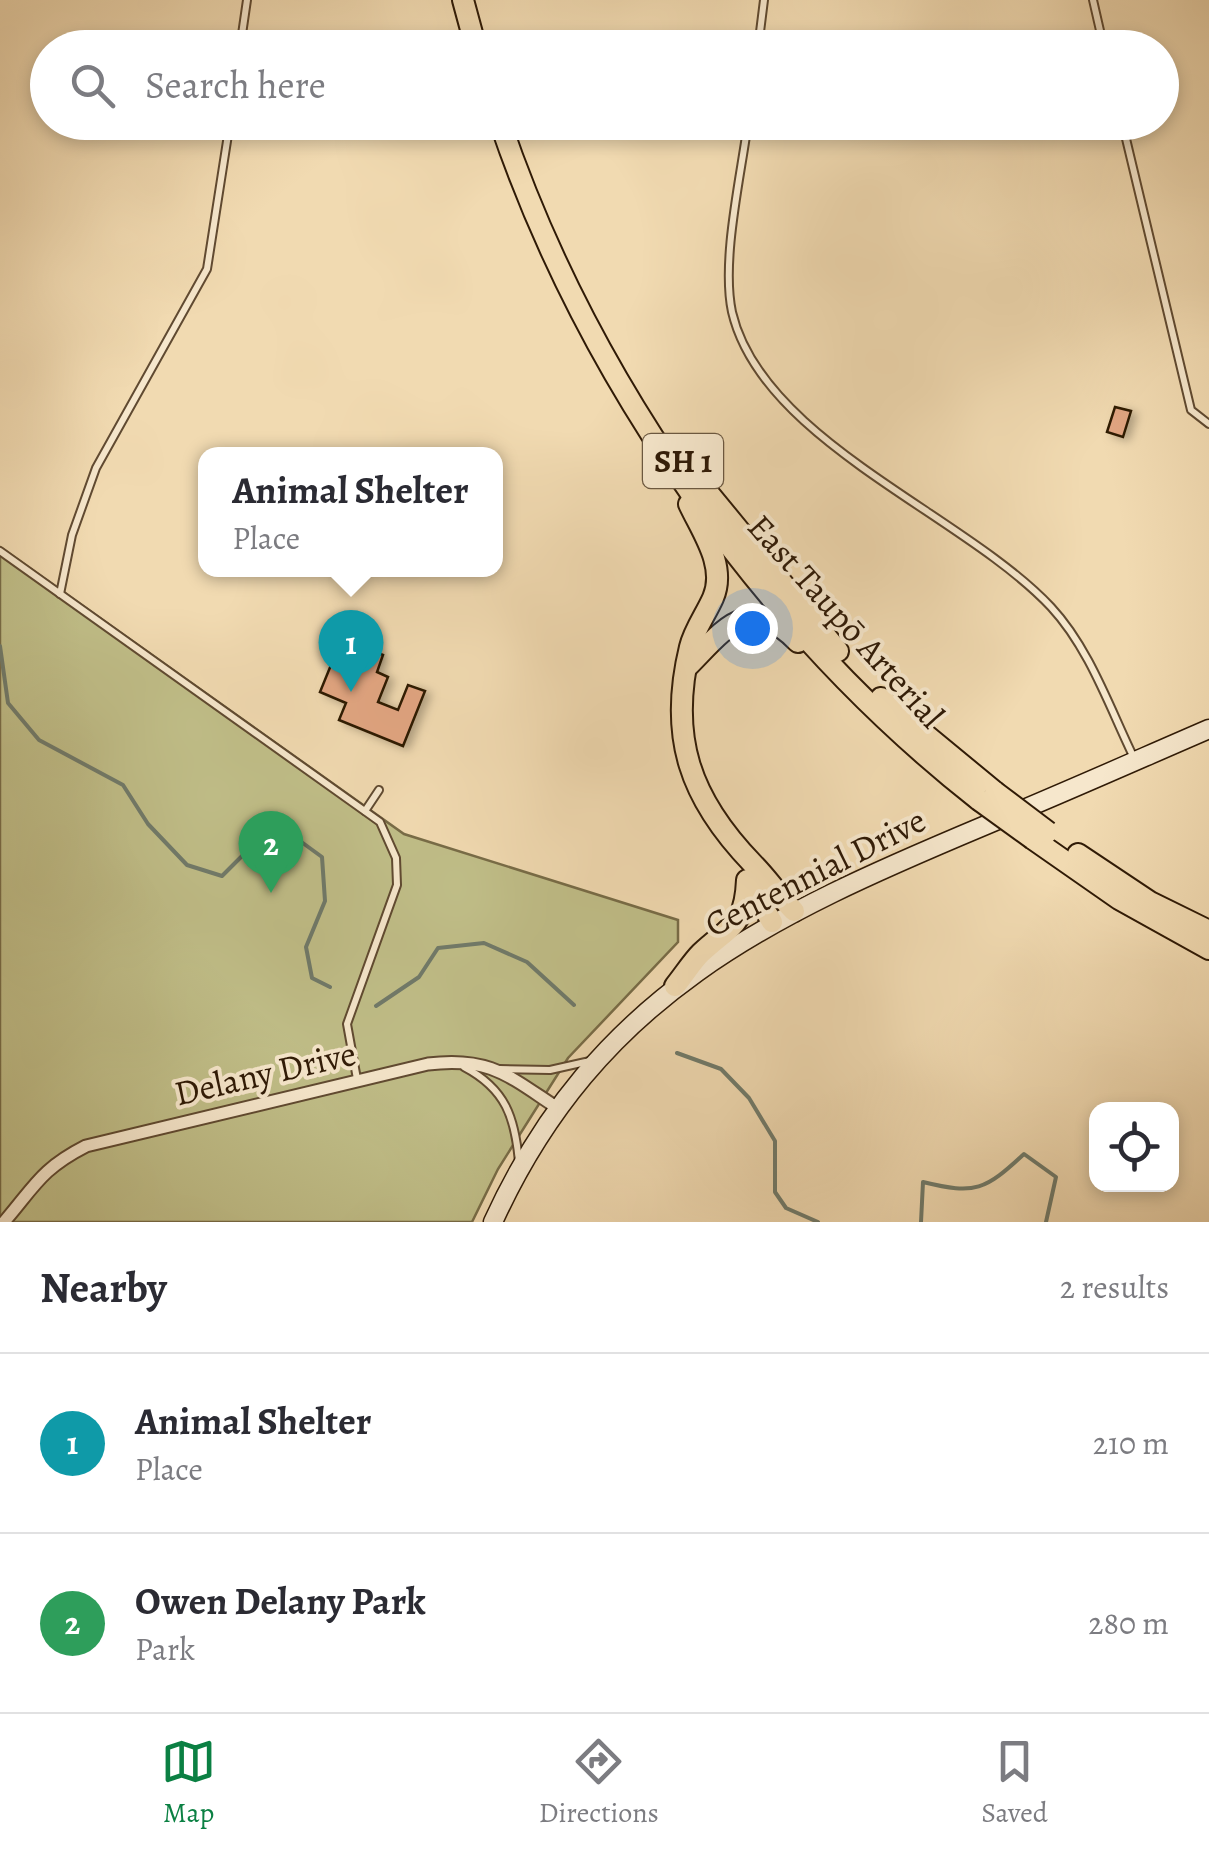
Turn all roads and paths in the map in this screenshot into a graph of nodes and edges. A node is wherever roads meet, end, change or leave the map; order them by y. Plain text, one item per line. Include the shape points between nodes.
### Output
1 (247, 0) edge
2 (463, 0) edge
3 (474, 0) edge
4 (764, 0) edge
5 (1094, 0) edge
6 (243, 30) edge
7 (471, 30) edge
8 (482, 30) edge
9 (760, 30) edge
10 (1100, 30) edge
11 (227, 140) edge
12 (507, 140) edge
13 (517, 140) edge
14 (746, 140) edge
15 (1126, 140) edge
16 (1209, 424) edge
17 (671, 466) junction
18 (0, 551) edge
19 (60, 594) junction
20 (687, 667) junction
21 (1209, 730) edge
22 (902, 737) junction
23 (1136, 761) junction
24 (379, 790) dead end
25 (987, 796) junction
26 (365, 812) junction
27 (1048, 838) junction
28 (738, 852) junction
29 (747, 880) junction
30 (794, 911) junction
31 (1209, 921) edge
32 (772, 922) junction
33 (1209, 931) edge
34 (1209, 949) edge
35 (675, 986) junction
36 (600, 1058) junction
37 (447, 1062) junction
38 (498, 1068) junction
39 (357, 1079) junction
40 (558, 1108) junction
41 (520, 1168) junction
42 (5, 1222) edge
43 (493, 1222) edge

1 - 6 lane
2 - 7 highway
3 - 8 highway
4 - 9 lane
5 - 10 lane
11 - 19 lane via 207,269 96,468
12 - 17 highway, East Taupō Arterial / SH 1 via 568,289
13 - 25 highway, East Taupō Arterial / SH 1 via 610,345 685,464 871,689
14 - 23 lane via 730,281 740,339 760,377 856,462 1051,606 1079,645
15 - 16 lane via 1192,410
17 - 20 highway via 718,574
17 - 22 highway, East Taupō Arterial / SH 1 via 793,622
18 - 19 lane
19 - 26 lane
20 - 22 highway via 731,623 764,620 790,634 875,721
20 - 28 highway via 681,703 686,760
21 - 23 main road, Centennial Drive
22 - 25 highway, East Taupō Arterial / SH 1
23 - 30 main road, Centennial Drive
24 - 26 lane
25 - 27 highway, East Taupō Arterial / SH 1, bridge
26 - 39 lane via 380,822 396,858 397,884 347,1024
27 - 31 highway
27 - 33 highway, East Taupō Arterial / SH 1
27 - 34 highway, East Taupō Arterial / SH 1 via 1119,899
28 - 29 highway
28 - 30 highway
29 - 32 highway
29 - 35 highway via 738,922
30 - 32 main road, Centennial Drive
32 - 35 main road, Centennial Drive
35 - 36 main road, Centennial Drive
36 - 38 lane via 550,1070
36 - 40 main road, Centennial Drive
37 - 38 street, Delany Drive
37 - 39 street, Delany Drive
37 - 41 lane via 500,1092 514,1120
38 - 40 street, Delany Drive
39 - 42 street, Delany Drive via 86,1146 40,1176
40 - 41 main road, Centennial Drive
41 - 43 main road, Centennial Drive

